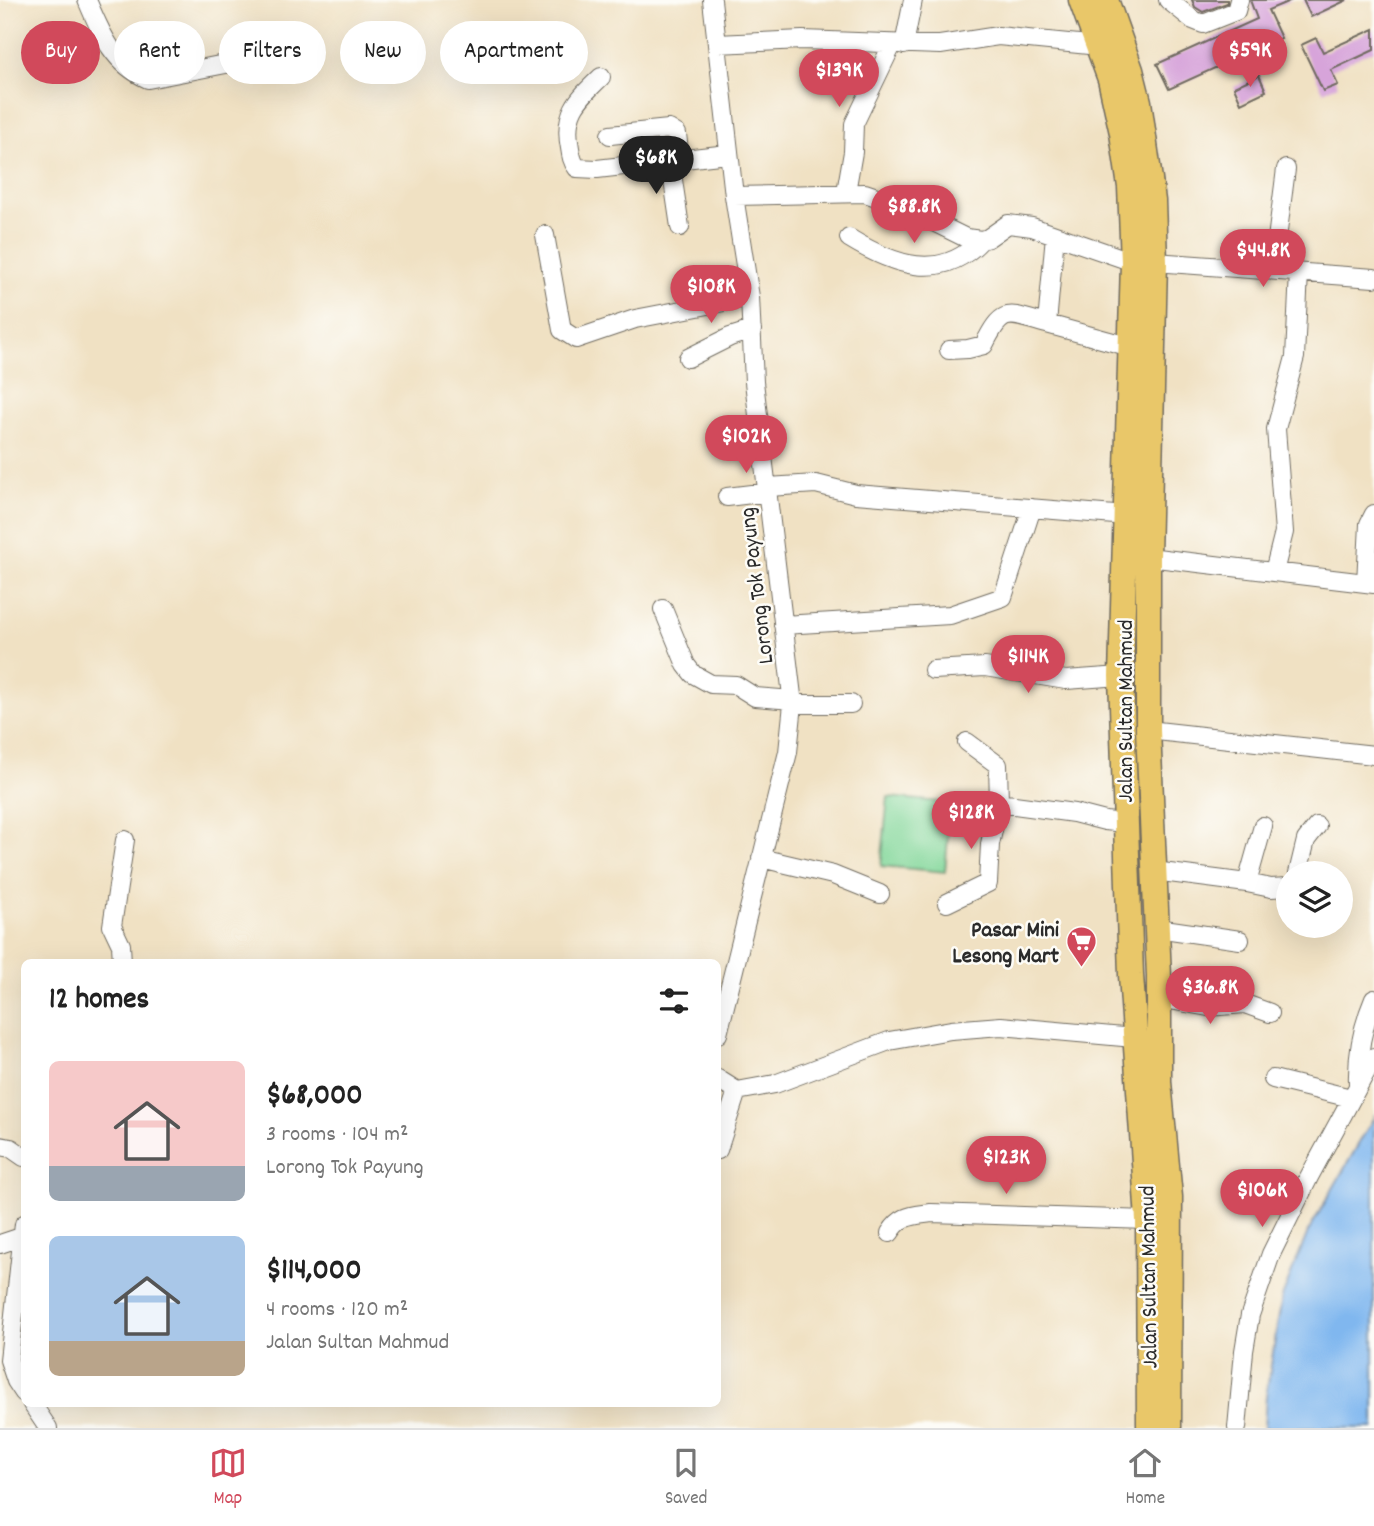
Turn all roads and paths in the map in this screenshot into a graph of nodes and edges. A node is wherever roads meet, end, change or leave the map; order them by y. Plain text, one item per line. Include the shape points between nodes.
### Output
1 (87, 0) edge
2 (712, 0) edge
3 (913, 0) edge
4 (1081, 0) edge
5 (1106, 0) edge
6 (1169, 0) edge
7 (1238, 0) edge
8 (717, 44) junction
9 (898, 45) junction
10 (1099, 46) junction
11 (219, 65) edge
12 (601, 77) dead end
13 (610, 135) dead end
14 (729, 154) junction
15 (675, 159) junction
16 (1286, 169) dead end
17 (846, 192) junction
18 (734, 196) junction
19 (680, 227) dead end
20 (545, 235) dead end
21 (1055, 235) junction
22 (849, 238) dead end
23 (981, 240) junction
24 (1144, 262) junction
25 (1273, 270) junction
26 (1299, 272) junction
27 (1374, 278) edge
28 (750, 297) junction
29 (1047, 324) junction
30 (752, 330) junction
31 (1131, 347) junction
32 (948, 350) dead end
33 (688, 358) dead end
34 (768, 490) junction
35 (727, 497) dead end
36 (1032, 508) junction
37 (1374, 514) edge
38 (1127, 516) junction
39 (1148, 557) junction
40 (1274, 572) junction
41 (1370, 583) edge
42 (663, 609) dead end
43 (783, 625) junction
44 (933, 670) dead end
45 (1121, 676) junction
46 (793, 702) junction
47 (851, 704) dead end
48 (1148, 730) junction
49 (967, 742) dead end
50 (1374, 755) edge
51 (999, 803) junction
52 (1125, 823) junction
53 (1263, 826) dead end
54 (1317, 826) dead end
55 (125, 840) dead end
56 (761, 858) junction
57 (1301, 861) edge
58 (1154, 871) junction
59 (1248, 883) junction
60 (1276, 888) edge
61 (880, 894) dead end
62 (947, 903) dead end
63 (1157, 928) junction
64 (1240, 940) dead end
65 (122, 959) edge
66 (1131, 975) junction
67 (1159, 987) junction
68 (1374, 999) edge
69 (1270, 1013) dead end
70 (721, 1022) edge
71 (1134, 1038) junction
72 (1374, 1057) edge
73 (1273, 1079) dead end
74 (721, 1081) edge
75 (737, 1091) junction
76 (1354, 1091) junction
77 (721, 1141) edge
78 (0, 1146) edge
79 (21, 1155) edge
80 (1148, 1220) junction
81 (890, 1233) dead end
82 (21, 1234) edge
83 (0, 1244) edge
84 (21, 1258) edge
85 (21, 1388) edge
86 (34, 1407) edge
87 (48, 1428) edge
88 (1149, 1428) edge
89 (1170, 1428) edge
90 (1237, 1428) edge

1 - 11 street via 100,30 131,72 148,79
2 - 8 street, Lorong Tok Payung
3 - 9 street
4 - 10 highway, Jalan Sultan Mahmud
5 - 24 highway, Jalan Sultan Mahmud via 1139,102 1153,201
6 - 7 street via 1203,24 1236,11
8 - 9 street via 802,40
8 - 14 street, Lorong Tok Payung
9 - 10 street via 940,45 998,36
9 - 17 street via 854,124
10 - 24 highway, Jalan Sultan Mahmud via 1113,93
12 - 15 street via 569,115 566,131 573,164 597,169
13 - 15 street via 668,129 677,134
14 - 15 street
14 - 18 street, Lorong Tok Payung
15 - 19 street
16 - 25 street
17 - 18 street
17 - 23 street via 897,204 966,238
18 - 28 street, Lorong Tok Payung
20 - 28 street via 562,330 576,339 635,319
21 - 23 street via 1008,224
21 - 24 street
21 - 29 street
22 - 23 street via 882,256 921,267 959,259
24 - 25 street
24 - 31 highway, Jalan Sultan Mahmud
24 - 39 highway, Jalan Sultan Mahmud
25 - 26 street
26 - 27 street
26 - 40 street via 1295,357 1276,429 1284,532
28 - 30 street, Lorong Tok Payung
29 - 31 street
29 - 32 street via 1002,317 984,345
30 - 33 street
30 - 34 street, Lorong Tok Payung
31 - 38 highway, Jalan Sultan Mahmud
34 - 35 street
34 - 36 street via 816,484 856,494
34 - 43 street, Lorong Tok Payung
36 - 38 street
36 - 43 street via 1003,597 950,615
37 - 41 street via 1369,524
38 - 45 highway, Jalan Sultan Mahmud
39 - 40 street
39 - 48 highway, Jalan Sultan Mahmud
40 - 41 street
42 - 46 street via 693,674 711,684 736,685 755,696
43 - 46 street, Lorong Tok Payung
44 - 45 street via 985,667 1059,680
45 - 52 highway, Jalan Sultan Mahmud
46 - 47 street
46 - 56 street, Lorong Tok Payung via 788,752
48 - 50 street
48 - 58 highway, Jalan Sultan Mahmud
49 - 51 street via 998,765
51 - 52 street
51 - 62 street via 988,883
52 - 66 highway, Jalan Sultan Mahmud
53 - 59 street
54 - 57 street via 1306,840
55 - 65 street via 112,926
56 - 61 street via 832,875
56 - 70 street, Lorong Tok Payung
58 - 59 street
58 - 63 highway, Jalan Sultan Mahmud
59 - 60 street
63 - 64 street
63 - 67 highway, Jalan Sultan Mahmud
66 - 67 highway
66 - 71 highway, Jalan Sultan Mahmud
67 - 69 street via 1208,1007 1245,1004
67 - 89 highway, Jalan Sultan Mahmud via 1159,1082 1170,1197
68 - 76 street via 1357,1059
71 - 75 street via 1001,1026 951,1030 889,1041 775,1084
71 - 80 highway, Jalan Sultan Mahmud
72 - 76 street
73 - 76 street
74 - 75 street
75 - 77 street
76 - 90 street via 1271,1254 1250,1315
78 - 79 street
80 - 81 street via 931,1213 908,1216
80 - 88 highway, Jalan Sultan Mahmud
82 - 83 street
84 - 85 street via 9,1360
86 - 87 street

